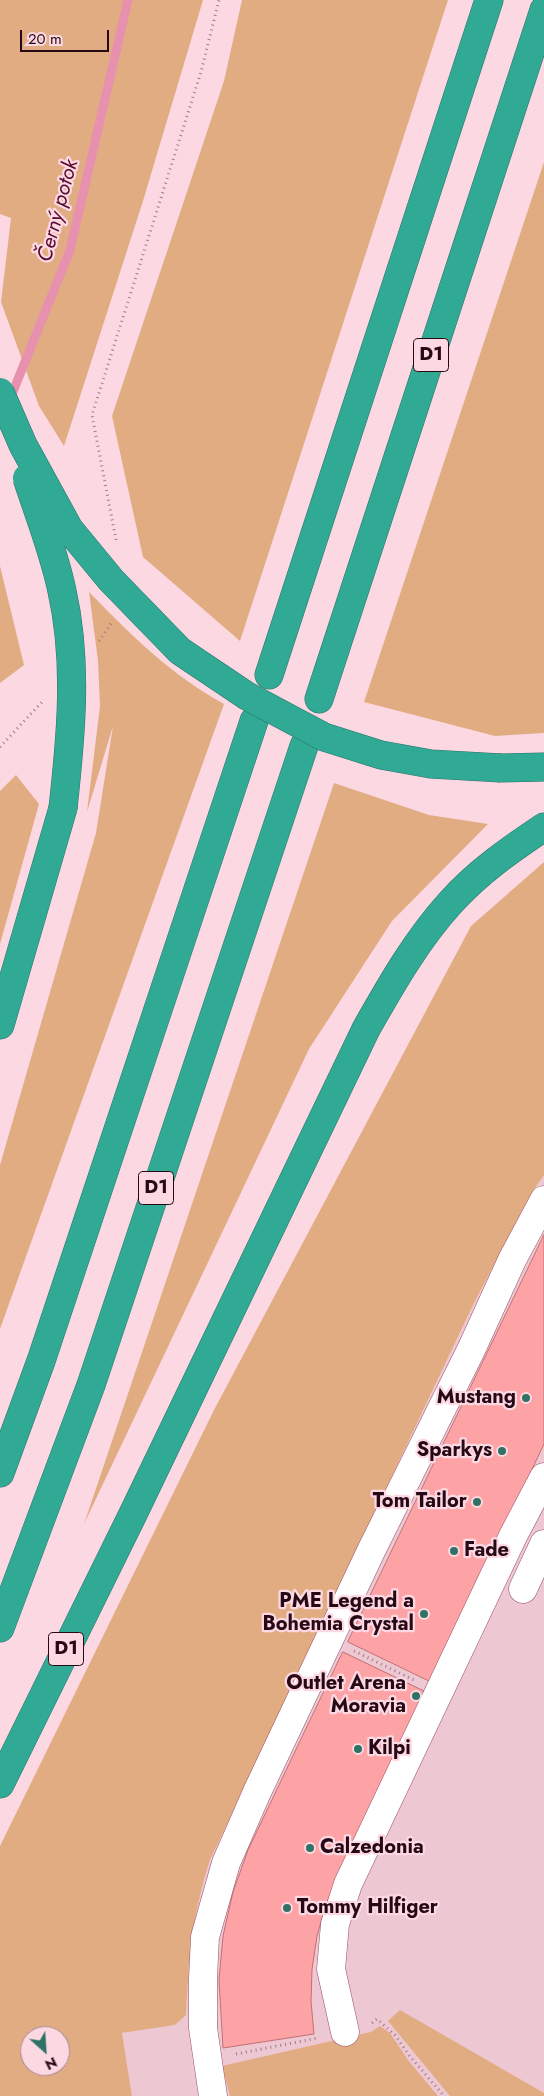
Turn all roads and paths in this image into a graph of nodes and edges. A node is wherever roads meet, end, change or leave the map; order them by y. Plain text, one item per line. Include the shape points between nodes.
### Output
1 (219, 0) edge
2 (489, 0) edge
3 (544, 10) edge
4 (0, 392) edge
5 (0, 398) edge
6 (118, 548) dead end
7 (114, 620) dead end
8 (95, 647) dead end
9 (269, 675) dead end
10 (48, 695) dead end
11 (319, 699) dead end
12 (254, 721) dead end
13 (304, 746) dead end
14 (0, 747) edge
15 (544, 767) edge
16 (544, 827) edge
17 (0, 1025) edge
18 (544, 1200) edge
19 (0, 1473) edge
20 (544, 1477) edge
21 (544, 1544) edge
22 (523, 1589) dead end
23 (0, 1628) edge
24 (329, 1639) junction
25 (439, 1692) junction
26 (0, 1784) edge
27 (345, 2032) junction
28 (206, 2061) junction
29 (213, 2096) edge
30 (444, 2096) edge

1 - 6 path via 201,72 92,415
2 - 9 highway
3 - 11 highway, D1
4 - 15 highway, bridge via 23,445 69,529 111,580 180,651 247,696 324,736 381,755 432,764
5 - 17 highway, bridge via 51,549 62,592 68,630 72,713 63,808
7 - 8 path
10 - 14 path
12 - 19 highway via 47,1342
13 - 23 highway, D1 via 91,1385
16 - 26 highway, D1 via 507,852 451,902 402,966 366,1029
18 - 24 street
20 - 25 street
21 - 22 street
24 - 25 path
24 - 28 street via 226,1863 205,1937 203,2015
25 - 27 street via 348,1884 335,1924 331,1969
27 - 28 path
27 - 30 path via 366,2028 377,2019 382,2021
28 - 29 street

